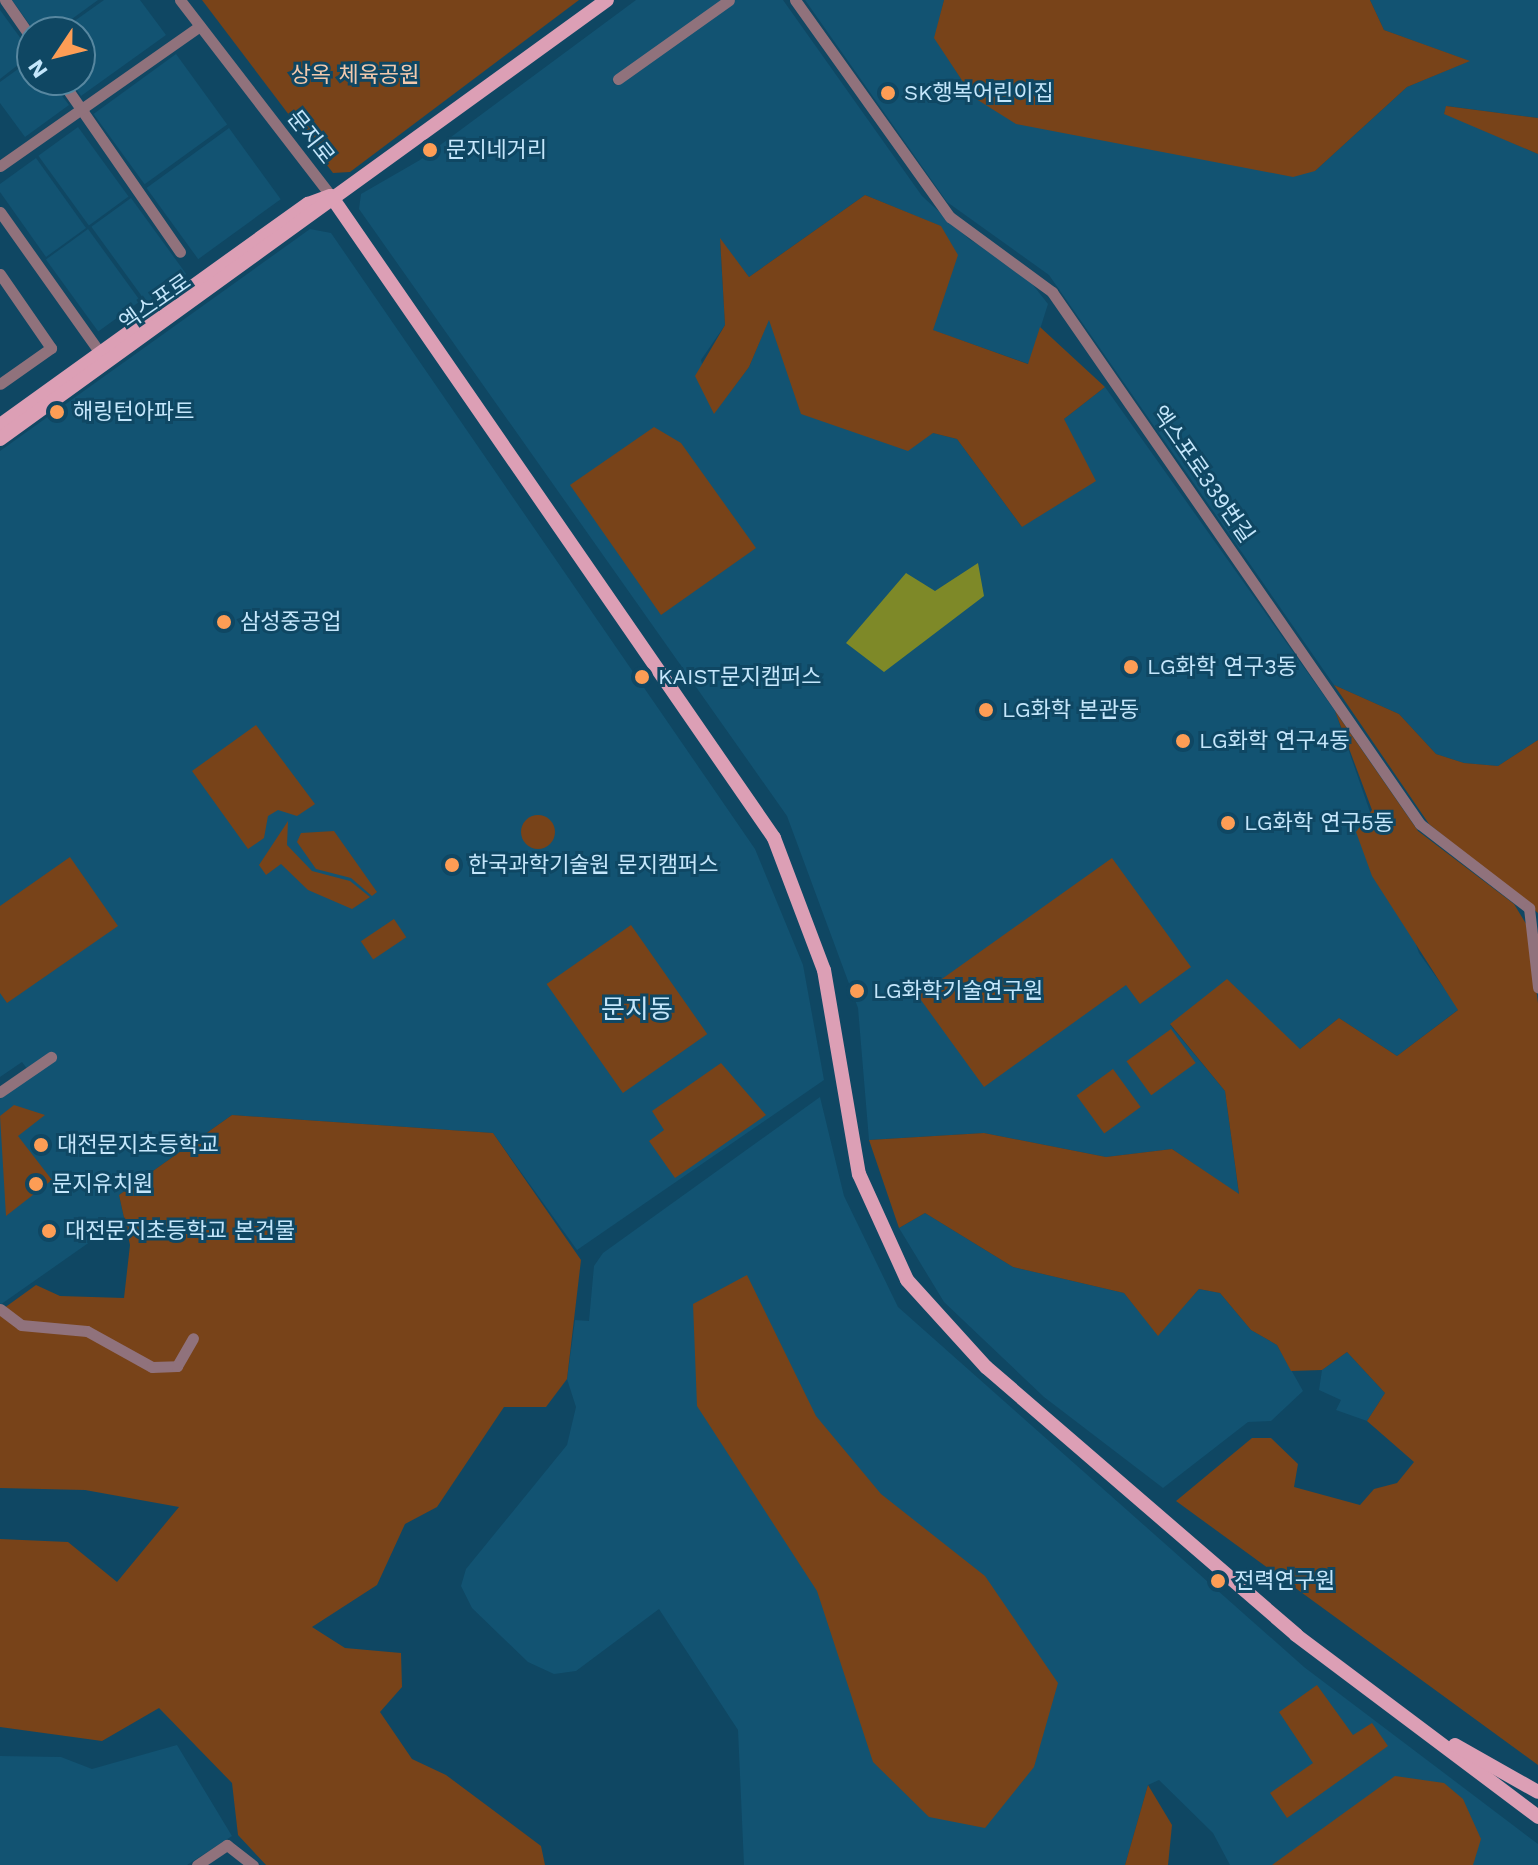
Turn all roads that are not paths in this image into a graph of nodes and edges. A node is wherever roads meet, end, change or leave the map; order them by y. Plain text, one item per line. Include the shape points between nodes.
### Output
1 (180, 0) edge
2 (607, 0) edge
3 (729, 0) edge
4 (795, 0) edge
5 (200, 26) junction
6 (618, 79) dead end
7 (72, 96) edge
8 (81, 109) junction
9 (0, 166) edge
10 (331, 196) junction
11 (0, 212) edge
12 (180, 252) dead end
13 (0, 274) edge
14 (101, 354) junction
15 (0, 384) edge
16 (0, 425) edge
17 (0, 439) edge
18 (1538, 987) edge
19 (51, 1057) dead end
20 (0, 1092) edge
21 (0, 1309) edge
22 (193, 1338) dead end
23 (1400, 1712) junction
24 (1538, 1792) edge
25 (1538, 1817) edge
26 (197, 1865) edge
27 (253, 1865) edge

1 - 5 street, 문지로
2 - 10 main road, 엑스포로
3 - 6 street
4 - 18 street, 엑스포로339번길 via 950,217 1052,292 1420,824 1529,908
5 - 8 street
5 - 10 street, 문지로
7 - 8 street
8 - 9 street
8 - 12 street
10 - 14 main road, 엑스포로 via 308,204
10 - 17 main road, 엑스포로 via 314,216
10 - 23 main road via 774,838 824,970 859,1174 907,1280 986,1367 1296,1635
11 - 14 street
13 - 15 street via 51,348
14 - 16 main road, 엑스포로
19 - 20 street
21 - 22 street via 21,1325 87,1331 152,1367 177,1366
23 - 24 main road
23 - 25 main road
26 - 27 street via 227,1845

